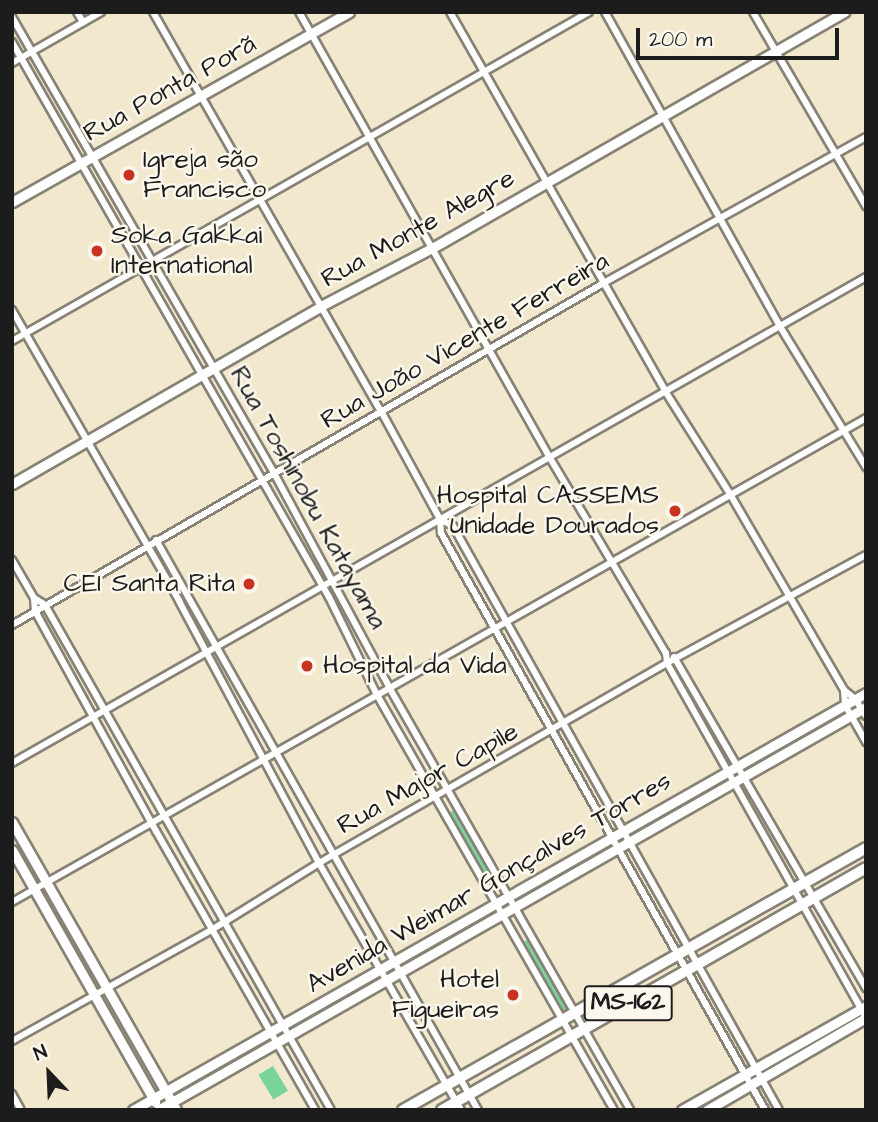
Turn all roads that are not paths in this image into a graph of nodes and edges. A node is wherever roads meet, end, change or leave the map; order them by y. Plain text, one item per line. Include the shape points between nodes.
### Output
1 (78, 12) edge
2 (101, 12) edge
3 (153, 12) edge
4 (299, 12) edge
5 (349, 12) edge
6 (450, 12) edge
7 (589, 12) edge
8 (605, 12) edge
9 (753, 12) edge
10 (845, 12) edge
11 (12, 16) edge
12 (83, 22) junction
13 (311, 34) junction
14 (12, 42) edge
15 (32, 52) junction
16 (776, 53) junction
17 (21, 58) junction
18 (12, 63) edge
19 (484, 74) junction
20 (201, 95) junction
21 (662, 114) junction
22 (369, 137) junction
23 (866, 137) edge
24 (836, 154) junction
25 (92, 156) junction
26 (81, 162) junction
27 (546, 183) junction
28 (260, 199) junction
29 (12, 202) edge
30 (866, 206) edge
31 (722, 218) junction
32 (433, 247) junction
33 (152, 261) junction
34 (140, 268) junction
35 (866, 278) edge
36 (602, 284) junction
37 (321, 306) junction
38 (12, 310) edge
39 (779, 326) junction
40 (25, 333) junction
41 (12, 341) edge
42 (490, 349) junction
43 (213, 368) junction
44 (202, 374) junction
45 (665, 391) junction
46 (381, 411) junction
47 (866, 418) edge
48 (845, 429) junction
49 (87, 442) junction
50 (550, 458) junction
51 (866, 467) edge
52 (274, 473) junction
53 (262, 479) junction
54 (12, 484) edge
55 (730, 494) junction
56 (440, 519) junction
57 (156, 540) junction
58 (146, 545) junction
59 (866, 555) edge
60 (12, 560) edge
61 (610, 561) junction
62 (333, 580) junction
63 (323, 586) junction
64 (790, 597) junction
65 (34, 598) junction
66 (45, 605) junction
67 (35, 611) junction
68 (506, 621) junction
69 (12, 625) edge
70 (494, 628) junction
71 (217, 645) junction
72 (206, 651) junction
73 (666, 653) junction
74 (676, 659) junction
75 (667, 663) junction
76 (389, 687) junction
77 (844, 690) junction
78 (376, 693) junction
79 (866, 693) edge
80 (855, 699) junction
81 (845, 705) junction
82 (104, 710) junction
83 (864, 711) edge
84 (850, 715) junction
85 (93, 716) junction
86 (565, 723) junction
87 (553, 730) junction
88 (866, 742) edge
89 (276, 750) junction
90 (265, 757) junction
91 (12, 763) edge
92 (738, 766) junction
93 (727, 772) junction
94 (744, 775) junction
95 (733, 782) junction
96 (447, 790) junction
97 (434, 797) junction
98 (163, 816) junction
99 (12, 822) edge
100 (152, 823) junction
101 (773, 826) junction
102 (621, 831) junction
103 (761, 833) junction
104 (610, 837) junction
105 (627, 841) junction
106 (616, 847) junction
107 (866, 848) edge
108 (12, 850) edge
109 (333, 855) junction
110 (319, 863) junction
111 (866, 868) edge
112 (805, 882) junction
113 (46, 883) junction
114 (794, 888) junction
115 (33, 890) junction
116 (511, 896) junction
117 (814, 897) junction
118 (12, 902) edge
119 (498, 903) junction
120 (803, 904) junction
121 (517, 906) junction
122 (504, 914) junction
123 (225, 921) junction
124 (213, 929) junction
125 (689, 948) junction
126 (678, 954) junction
127 (394, 961) junction
128 (697, 963) junction
129 (380, 970) junction
130 (687, 970) junction
131 (399, 972) junction
132 (387, 980) junction
133 (104, 988) junction
134 (866, 988) edge
135 (93, 995) junction
136 (863, 1007) edge
137 (575, 1013) junction
138 (866, 1018) edge
139 (562, 1020) junction
140 (282, 1024) junction
141 (584, 1028) junction
142 (270, 1031) junction
143 (289, 1035) junction
144 (571, 1036) junction
145 (12, 1041) edge
146 (277, 1043) junction
147 (755, 1068) junction
148 (744, 1074) junction
149 (459, 1077) junction
150 (761, 1079) junction
151 (446, 1084) junction
152 (751, 1085) junction
153 (166, 1091) junction
154 (12, 1094) edge
155 (469, 1095) junction
156 (153, 1099) junction
157 (174, 1106) edge
158 (458, 1106) edge
159 (329, 1109) edge
160 (21, 1110) edge
161 (133, 1110) edge
162 (159, 1110) edge
163 (315, 1110) edge
164 (403, 1110) edge
165 (442, 1110) edge
166 (478, 1110) edge
167 (614, 1110) edge
168 (630, 1110) edge
169 (682, 1110) edge
170 (707, 1110) edge
171 (765, 1110) edge
172 (779, 1110) edge

1 - 12 street
2 - 12 street
3 - 20 street
4 - 13 street
5 - 13 main road, Rua Ponta Porã
6 - 19 street
7 - 19 street
8 - 21 street
9 - 16 street
10 - 16 main road, Rua Monte Alegre
11 - 15 street, Rua Toshinobu Katayama
12 - 15 street
13 - 20 main road, Rua Ponta Porã
13 - 22 street
14 - 17 street, Rua Toshinobu Katayama
15 - 17 street
15 - 25 street, Rua Toshinobu Katayama
16 - 21 main road, Rua Monte Alegre
16 - 24 street
17 - 18 street
17 - 26 street, Rua Toshinobu Katayama
19 - 22 street
19 - 27 street
20 - 25 main road, Rua Ponta Porã
20 - 28 street
21 - 27 main road, Rua Monte Alegre
21 - 31 street
22 - 28 street
22 - 32 street
23 - 24 street, Rua João Vicente Ferreira
24 - 30 street
24 - 31 street, Rua João Vicente Ferreira
25 - 26 main road, Rua Ponta Porã
25 - 33 street, Rua Toshinobu Katayama
26 - 29 main road, Rua Ponta Porã
26 - 34 street, Rua Toshinobu Katayama
27 - 32 main road, Rua Monte Alegre
27 - 36 street
28 - 33 street
28 - 37 street
31 - 36 street, Rua João Vicente Ferreira
31 - 39 street
32 - 37 main road, Rua Monte Alegre
32 - 42 street
33 - 34 street
33 - 43 street, Rua Toshinobu Katayama
34 - 40 street
34 - 44 street, Rua Toshinobu Katayama
35 - 39 street
36 - 42 street, Rua João Vicente Ferreira
36 - 45 street
37 - 43 main road, Rua Monte Alegre
37 - 46 street
38 - 40 street
39 - 45 street
39 - 48 street
40 - 41 street
40 - 49 street
42 - 46 street, Rua João Vicente Ferreira
42 - 50 street
43 - 44 main road, Rua Monte Alegre
43 - 52 street, Rua Toshinobu Katayama
44 - 49 main road, Rua Monte Alegre
44 - 53 street, Rua Toshinobu Katayama
45 - 50 street
45 - 55 street
46 - 52 street, Rua João Vicente Ferreira
46 - 56 street
47 - 48 street
48 - 51 street
48 - 55 street
49 - 54 main road, Rua Monte Alegre
49 - 58 street
50 - 56 street
50 - 61 street
52 - 53 street, Rua João Vicente Ferreira
52 - 62 street, Rua Toshinobu Katayama
53 - 57 street, Rua João Vicente Ferreira
53 - 63 street, Rua Toshinobu Katayama
55 - 61 street
55 - 64 street
56 - 62 street
56 - 68 street via 453,526
56 - 70 street via 441,533
57 - 58 street, Rua João Vicente Ferreira
57 - 71 street
58 - 66 street, Rua João Vicente Ferreira
58 - 72 street
59 - 64 street, Rua Major Capile
60 - 65 street
61 - 68 street
61 - 73 street
62 - 63 street
62 - 76 street, Rua Toshinobu Katayama
63 - 71 street
63 - 78 street, Rua Toshinobu Katayama
64 - 74 street, Rua Major Capile
64 - 77 street
65 - 66 street
65 - 67 street
66 - 67 street, Rua João Vicente Ferreira
66 - 82 street
67 - 69 street, Rua João Vicente Ferreira
67 - 85 street
68 - 70 street
68 - 86 street
70 - 76 street
70 - 87 street
71 - 72 street
71 - 89 street
72 - 82 street
72 - 90 street
73 - 74 street
73 - 75 street
74 - 75 street, Rua Major Capile
74 - 92 street
75 - 86 street, Rua Major Capile
75 - 93 street
76 - 78 street
76 - 96 street, Rua Toshinobu Katayama
77 - 80 street
77 - 81 street
78 - 89 street
78 - 97 street, Rua Toshinobu Katayama
79 - 80 main road, Avenida Weimar Gonçalves Torres
80 - 81 main road, Avenida Weimar Gonçalves Torres
80 - 83 street
81 - 84 street
81 - 92 main road, Avenida Weimar Gonçalves Torres
82 - 85 street
82 - 98 street
83 - 84 main road, Avenida Weimar Gonçalves Torres
84 - 88 street
84 - 94 main road, Avenida Weimar Gonçalves Torres
85 - 91 street
85 - 100 street
86 - 87 street, Rua Major Capile
86 - 102 street
87 - 96 street, Rua Major Capile
87 - 104 street
89 - 90 street
89 - 109 street
90 - 98 street
90 - 110 street
92 - 93 main road, Avenida Weimar Gonçalves Torres
92 - 94 street
93 - 95 street
93 - 102 main road, Avenida Weimar Gonçalves Torres
94 - 95 main road, Avenida Weimar Gonçalves Torres
94 - 101 street
95 - 103 street
95 - 105 main road, Avenida Weimar Gonçalves Torres
96 - 97 street, Rua Major Capile
96 - 116 street, Rua Toshinobu Katayama
97 - 109 street, Rua Major Capile
97 - 119 street, Rua Toshinobu Katayama
98 - 100 street
98 - 123 street
99 - 113 main road
100 - 113 street
100 - 124 street
101 - 103 street
101 - 112 street
102 - 104 main road, Avenida Weimar Gonçalves Torres
102 - 105 street
103 - 114 street
104 - 106 street
104 - 116 main road, Avenida Weimar Gonçalves Torres
105 - 106 main road, Avenida Weimar Gonçalves Torres
105 - 125 street
106 - 121 main road, Avenida Weimar Gonçalves Torres
106 - 126 street
107 - 112 main road, MS-162
108 - 115 main road
109 - 110 street, Rua Major Capile
109 - 127 street
110 - 123 street, Rua Major Capile
110 - 129 street
111 - 117 main road, MS-162
112 - 114 main road, MS-162
112 - 117 street
113 - 115 street
113 - 133 main road
114 - 120 street
114 - 125 main road, MS-162
115 - 118 street
115 - 135 main road
116 - 119 main road, Avenida Weimar Gonçalves Torres
116 - 121 street, Rua Toshinobu Katayama
117 - 120 main road, MS-162
117 - 134 street
119 - 122 street, Rua Toshinobu Katayama
119 - 127 main road, Avenida Weimar Gonçalves Torres
120 - 128 main road, MS-162
120 - 136 street
121 - 122 main road, Avenida Weimar Gonçalves Torres
121 - 137 street, Rua Toshinobu Katayama
122 - 131 main road, Avenida Weimar Gonçalves Torres
122 - 139 street, Rua Toshinobu Katayama
123 - 124 street, Rua Major Capile
123 - 140 street
124 - 133 street, Rua Major Capile
124 - 142 street
125 - 126 main road, MS-162
125 - 128 street
126 - 130 street
126 - 137 main road, MS-162
127 - 129 main road, Avenida Weimar Gonçalves Torres
127 - 131 street
128 - 130 main road, MS-162
128 - 147 street
129 - 132 street
129 - 140 main road, Avenida Weimar Gonçalves Torres
130 - 141 main road, MS-162
130 - 148 street
131 - 132 main road, Avenida Weimar Gonçalves Torres
131 - 149 street
132 - 143 main road, Avenida Weimar Gonçalves Torres
132 - 151 street
133 - 135 street, Rua Major Capile
133 - 153 main road
135 - 145 street, Rua Major Capile
135 - 156 main road
136 - 138 street
136 - 147 main road
137 - 139 main road, MS-162
137 - 141 street, Rua Toshinobu Katayama
138 - 150 main road
139 - 144 street, Rua Toshinobu Katayama
139 - 149 main road, MS-162
140 - 142 main road, Avenida Weimar Gonçalves Torres
140 - 143 street
141 - 144 main road, MS-162
141 - 168 street, Rua Toshinobu Katayama
142 - 146 street
142 - 153 main road, Avenida Weimar Gonçalves Torres
143 - 146 main road, Avenida Weimar Gonçalves Torres
143 - 159 street
144 - 155 main road, MS-162
144 - 167 street, Rua Toshinobu Katayama
146 - 157 main road, Avenida Weimar Gonçalves Torres
146 - 163 street
147 - 148 main road
147 - 150 street
148 - 152 street
148 - 169 main road
149 - 151 main road, MS-162
149 - 155 street
150 - 152 main road
150 - 172 street
151 - 158 street
151 - 164 main road, MS-162
152 - 170 main road
152 - 171 street
153 - 156 main road, Avenida Weimar Gonçalves Torres
153 - 157 main road
154 - 160 street
155 - 158 main road, MS-162
155 - 166 street
156 - 161 main road, Avenida Weimar Gonçalves Torres
156 - 162 main road
157 - 162 main road, Avenida Weimar Gonçalves Torres
158 - 165 main road, MS-162

